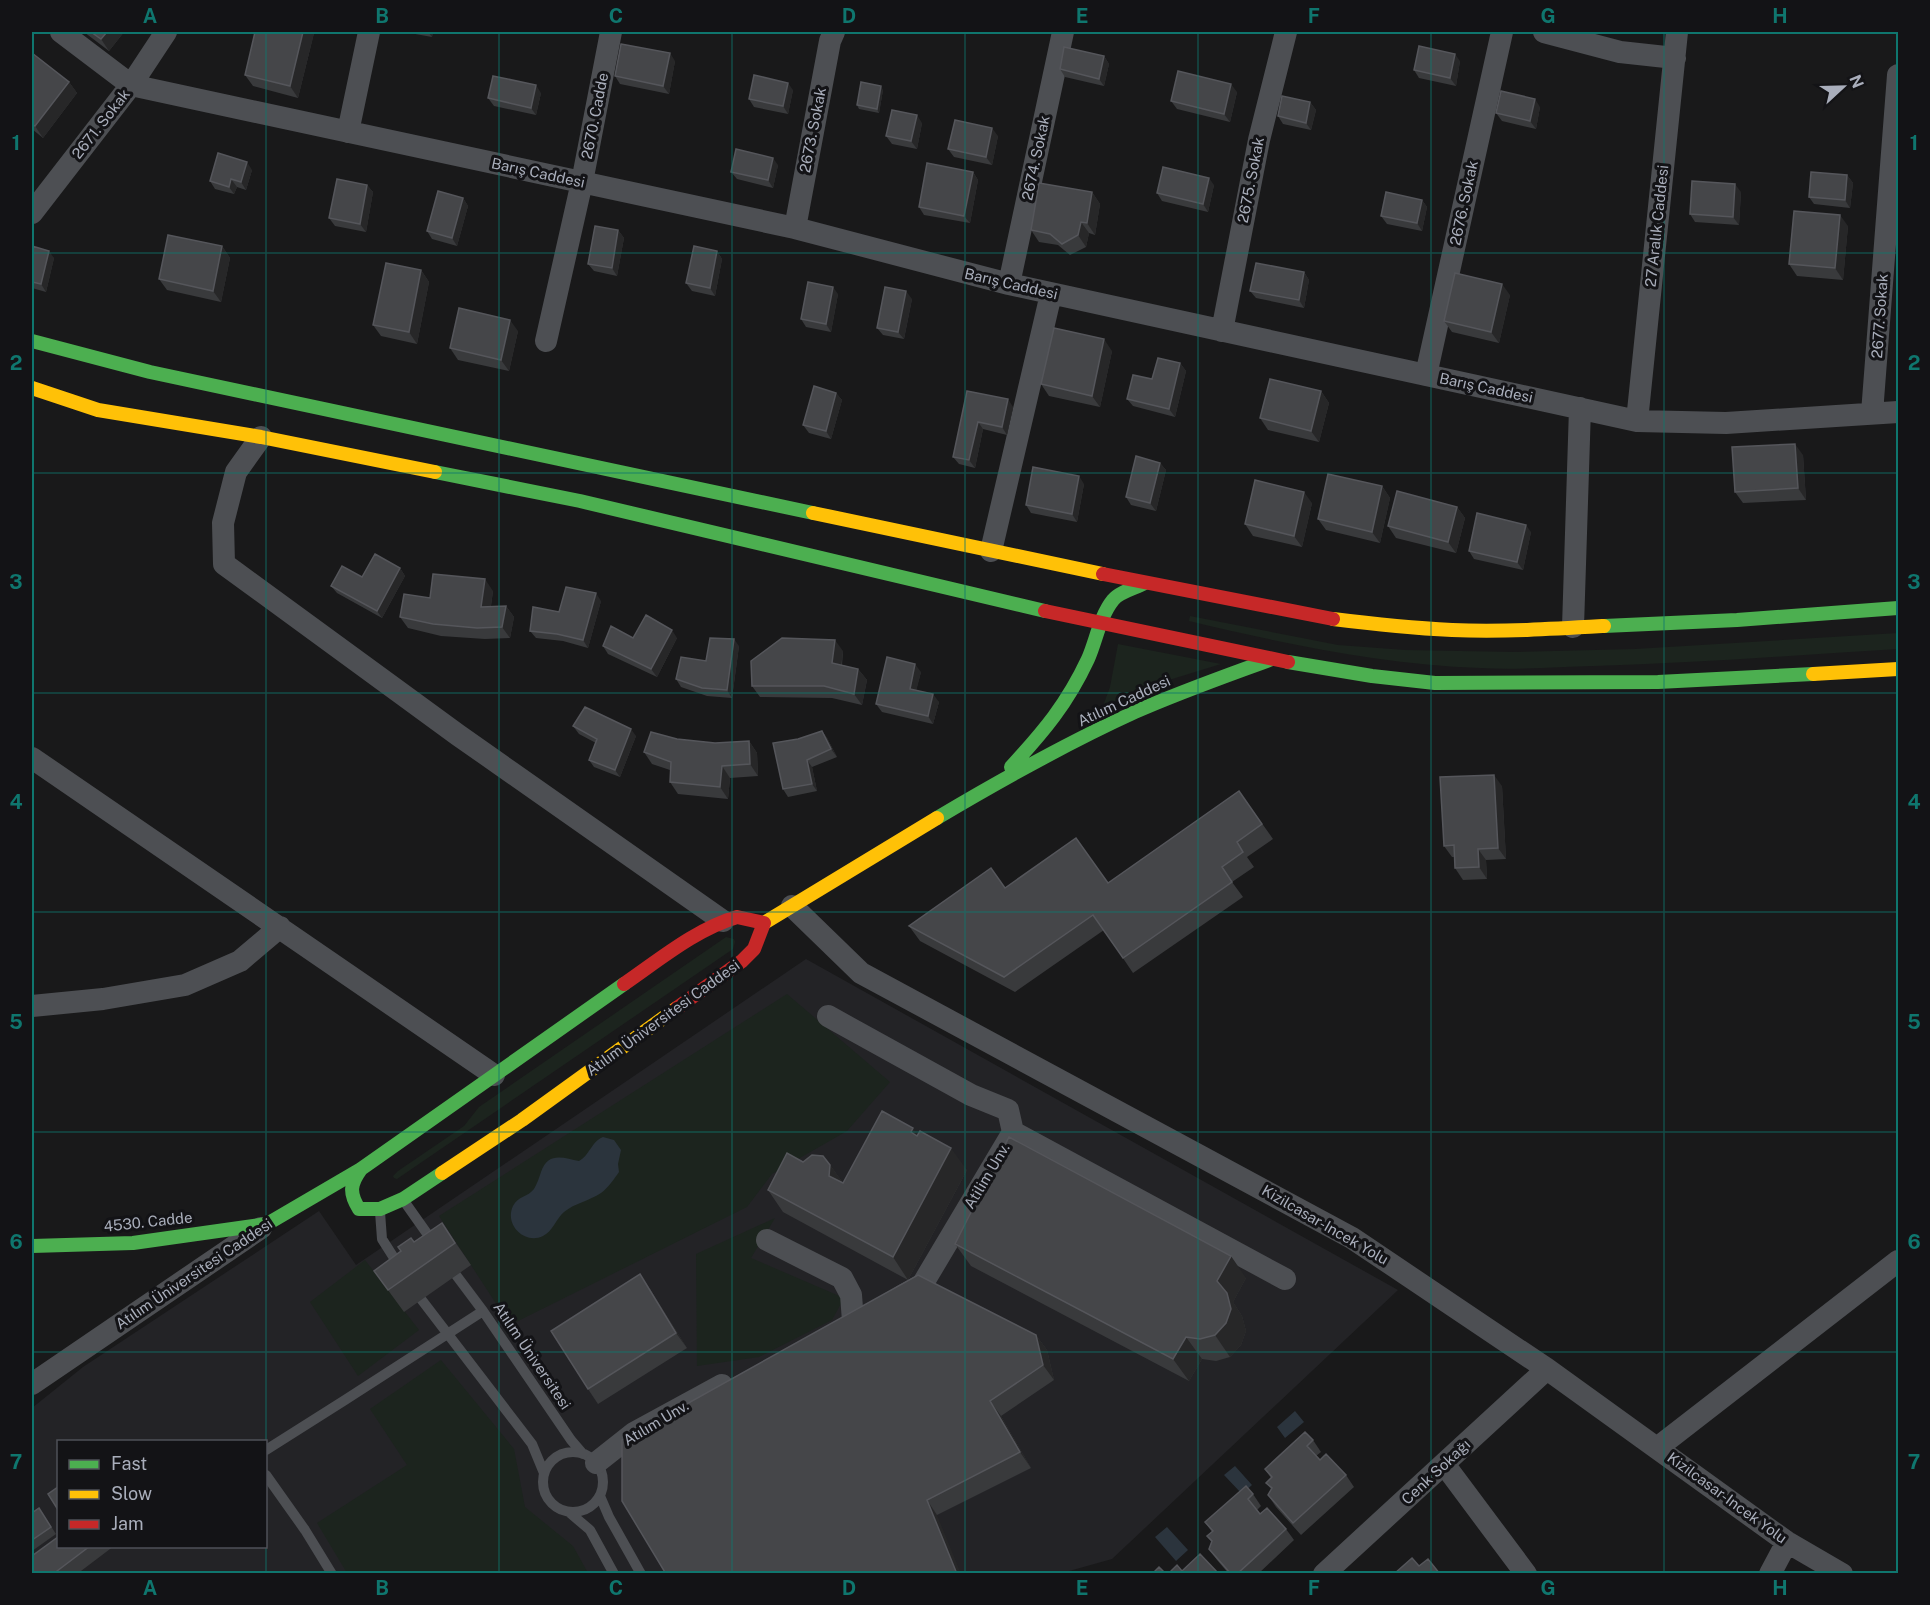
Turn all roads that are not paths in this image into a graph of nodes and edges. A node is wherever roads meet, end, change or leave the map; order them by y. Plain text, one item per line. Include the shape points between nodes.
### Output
1 (61, 32) edge
2 (166, 32) edge
3 (369, 32) edge
4 (611, 32) edge
5 (834, 32) edge
6 (1064, 32) edge
7 (1286, 32) edge
8 (1502, 32) edge
9 (1544, 32) edge
10 (1677, 32) edge
11 (1674, 58) junction
12 (1899, 75) edge
13 (130, 85) junction
14 (348, 132) junction
15 (582, 182) junction
16 (32, 213) edge
17 (795, 228) junction
18 (1009, 284) junction
19 (1051, 294) junction
20 (1222, 331) junction
21 (32, 341) edge
22 (546, 341) dead end
23 (1426, 375) junction
24 (32, 388) edge
25 (1580, 408) junction
26 (1899, 412) edge
27 (1872, 413) junction
28 (1637, 421) junction
29 (261, 437) junction
30 (991, 551) junction
31 (1145, 583) junction
32 (1899, 608) edge
33 (1102, 623) junction
34 (1573, 627) junction
35 (1272, 659) junction
36 (1899, 669) edge
37 (32, 758) edge
38 (994, 785) junction
39 (792, 906) junction
40 (723, 921) junction
41 (764, 923) junction
42 (280, 927) junction
43 (32, 1006) edge
44 (828, 1016) dead end
45 (494, 1075) junction
46 (1013, 1132) junction
47 (361, 1169) junction
48 (403, 1199) junction
49 (380, 1209) junction
50 (267, 1224) junction
51 (767, 1240) dead end
52 (32, 1246) edge
53 (442, 1255) edge
54 (1899, 1261) edge
55 (456, 1275) edge
56 (1285, 1279) dead end
57 (408, 1280) edge
58 (421, 1299) edge
59 (483, 1311) junction
60 (868, 1314) junction
61 (831, 1332) edge
62 (448, 1334) junction
63 (1547, 1369) junction
64 (729, 1382) edge
65 (32, 1384) edge
66 (1657, 1448) junction
67 (267, 1449) edge
68 (590, 1459) junction
69 (1444, 1464) junction
70 (544, 1473) junction
71 (267, 1476) edge
72 (600, 1496) junction
73 (570, 1513) junction
74 (1787, 1542) junction
75 (332, 1574) edge
76 (614, 1574) edge
77 (641, 1574) edge
78 (1324, 1574) edge
79 (1526, 1574) edge
80 (1770, 1574) edge
81 (1842, 1574) edge

1 - 13 street
2 - 13 street, 2671. Sokak
3 - 14 street
4 - 15 street, 2670. Cadde
5 - 17 street, 2673. Sokak
6 - 18 street, 2674. Sokak
7 - 20 street, 2675. Sokak via 1259,140
8 - 23 street, 2676. Sokak
9 - 11 street via 1620,52
10 - 11 street, 27 Aralık Caddesi
11 - 28 street, 27 Aralık Caddesi
12 - 27 street, 2677. Sokak
13 - 14 street, Barış Caddesi
13 - 16 street, 2671. Sokak
14 - 15 street, Barış Caddesi
15 - 17 street, Barış Caddesi
15 - 22 street, 2670. Cadde
17 - 18 street, Barış Caddesi
18 - 19 street, Barış Caddesi
19 - 20 street, Barış Caddesi
19 - 30 street
20 - 23 street, Barış Caddesi
21 - 30 main road via 194,382
23 - 25 street, Barış Caddesi
24 - 29 main road via 98,410
25 - 28 street, Barış Caddesi
25 - 34 street
26 - 27 street, Barış Caddesi
27 - 28 street, Barış Caddesi via 1726,423
29 - 33 main road via 580,501
29 - 40 street via 236,472 223,523 224,564
30 - 31 main road
31 - 33 main road, Atılım Caddesi via 1114,598
31 - 34 main road via 1387,626 1453,630
32 - 34 main road
33 - 35 main road
33 - 38 main road, Atılım Caddesi via 1071,692 1050,724
35 - 36 main road via 1435,682 1658,682
35 - 38 main road, Atılım Caddesi via 1114,722
37 - 42 street
38 - 39 main road, Atılım Caddesi
39 - 41 main road, Atılım Caddesi
39 - 63 street, Kizilcasar-Incek Yolu via 861,973 1352,1238
40 - 41 main road, Atılım Üniversitesi Caddesi via 737,917
40 - 45 main road, Atılım Üniversitesi Caddesi via 676,947
41 - 48 main road, Atılım Üniversitesi Caddesi via 754,949 722,976 522,1120
42 - 43 street via 240,961 185,985
42 - 45 street
44 - 46 street, Atilim Unv. via 971,1095 1008,1110
45 - 47 main road, Atılım Üniversitesi Caddesi
46 - 56 street
46 - 60 street, Atilim Unv. via 922,1285
47 - 49 main road via 352,1181 351,1197 359,1209
47 - 50 main road, Atılım Üniversitesi Caddesi
48 - 49 main road, Atılım Üniversitesi Caddesi
48 - 53 lane
49 - 57 lane via 382,1239
50 - 52 main road, 4530. Cadde via 134,1243
50 - 65 street, Atılım Üniversitesi Caddesi
51 - 60 street via 842,1278
54 - 66 street
55 - 59 lane, Atılım Üniversitesi
58 - 62 lane
59 - 62 lane
59 - 68 lane, Atılım Üniversitesi via 571,1440
60 - 61 street, Atilim Unv.
62 - 67 lane
62 - 70 lane via 532,1444
63 - 66 street, Kizilcasar-Incek Yolu
63 - 69 street, Cenk Sokağı
64 - 68 street, Atılım Unv.
66 - 74 street, Kizilcasar-Incek Yolu
68 - 70 lane via 567,1452 552,1460
68 - 72 lane, Atılım Üniversitesi via 603,1478
69 - 78 street, Cenk Sokağı
69 - 79 street
70 - 73 lane via 547,1499
71 - 75 lane
72 - 73 lane via 587,1509
72 - 77 lane, Atılım Üniversitesi
73 - 76 lane via 590,1530
74 - 80 street
74 - 81 street, Kizilcasar-Incek Yolu

